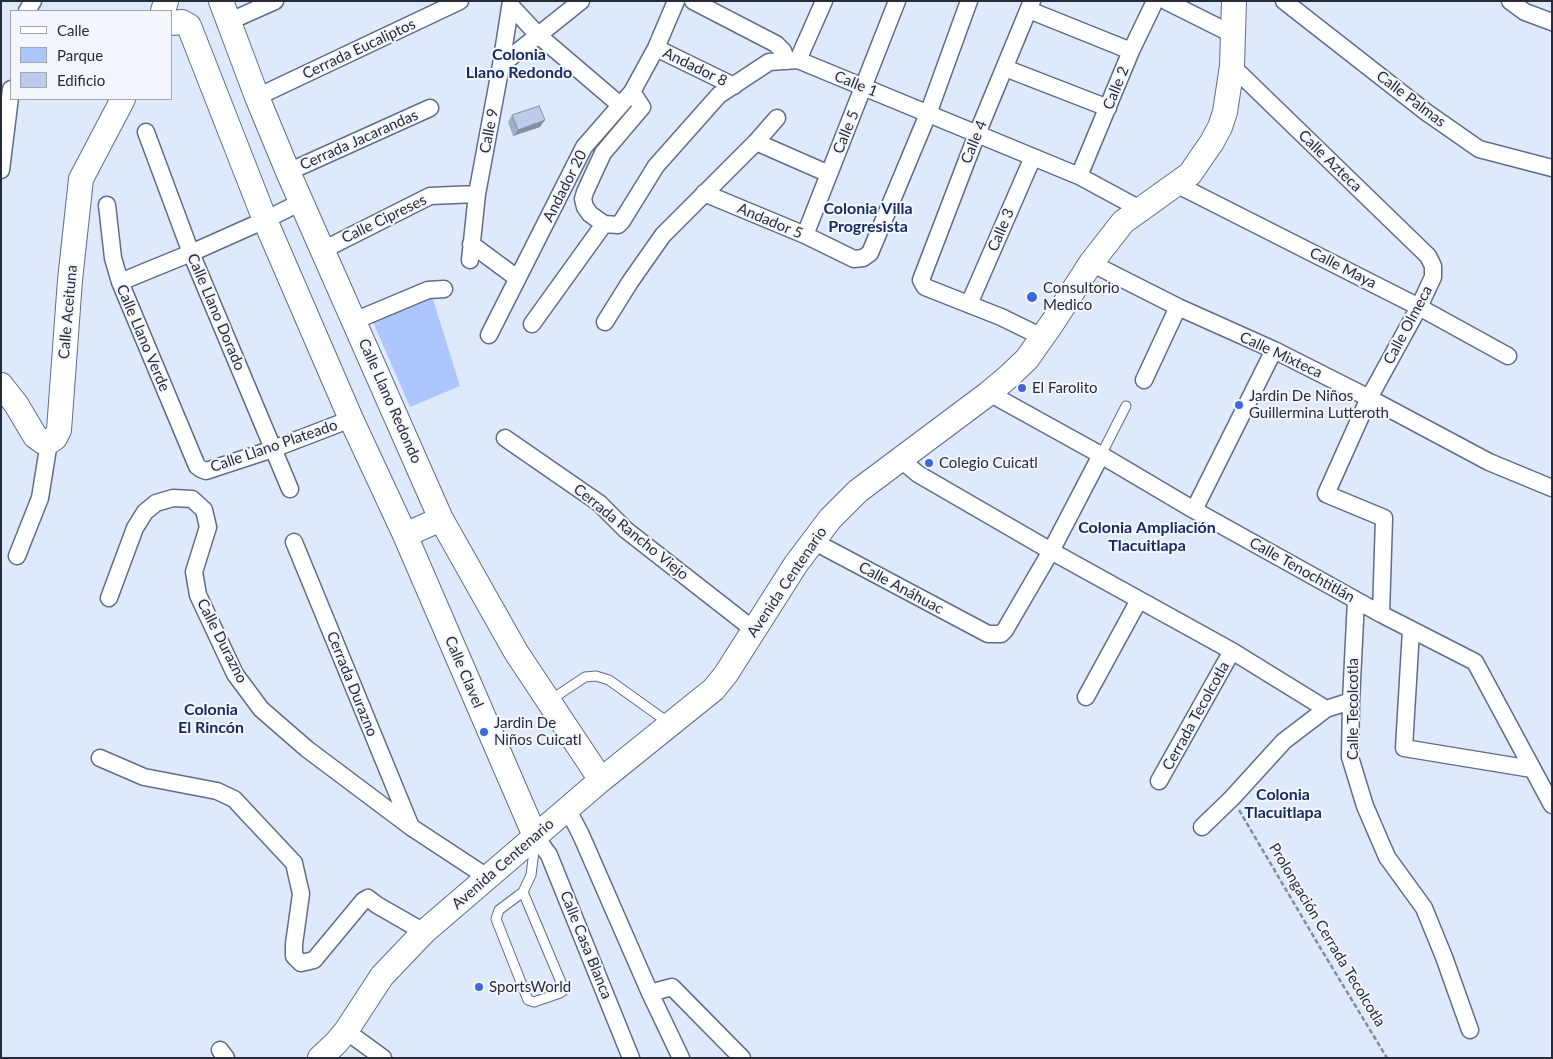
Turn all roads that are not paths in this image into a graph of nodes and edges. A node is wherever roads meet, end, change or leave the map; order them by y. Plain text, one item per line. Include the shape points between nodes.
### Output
1 (275, 1) edge
2 (460, 1) edge
3 (581, 1) edge
4 (676, 1) edge
5 (693, 1) edge
6 (824, 1) edge
7 (897, 1) edge
8 (969, 1) edge
9 (1155, 1) edge
10 (1166, 1) edge
11 (1234, 1) edge
12 (1284, 1) edge
13 (1510, 1) edge
14 (511, 3) edge
15 (1031, 6) edge
16 (225, 11) edge
17 (1552, 22) edge
18 (172, 23) edge
19 (538, 35) junction
20 (1234, 35) junction
21 (656, 48) junction
22 (1131, 51) junction
23 (793, 61) junction
24 (501, 65) junction
25 (1232, 66) junction
26 (1005, 68) junction
27 (734, 86) junction
28 (864, 87) junction
29 (632, 92) junction
30 (10, 97) edge
31 (257, 97) junction
32 (122, 100) edge
33 (620, 105) junction
34 (430, 108) dead end
35 (1108, 108) junction
36 (928, 114) junction
37 (777, 118) dead end
38 (146, 132) dead end
39 (977, 134) junction
40 (756, 142) junction
41 (1033, 157) junction
42 (1552, 168) edge
43 (1, 170) edge
44 (288, 172) junction
45 (829, 174) junction
46 (1079, 176) junction
47 (1176, 184) junction
48 (477, 194) junction
49 (704, 194) junction
50 (302, 202) junction
51 (108, 205) dead end
52 (1140, 209) junction
53 (265, 220) junction
54 (604, 224) junction
55 (805, 235) junction
56 (323, 250) junction
57 (191, 253) junction
58 (1428, 256) joint
59 (1091, 263) junction
60 (517, 278) junction
61 (120, 282) junction
62 (444, 289) dead end
63 (970, 304) junction
64 (1178, 307) junction
65 (1419, 307) junction
66 (354, 321) junction
67 (605, 322) dead end
68 (532, 324) dead end
69 (489, 335) dead end
70 (1042, 337) junction
71 (1274, 350) junction
72 (1508, 356) dead end
73 (1144, 380) dead end
74 (1, 385) edge
75 (989, 393) junction
76 (1369, 398) junction
77 (1126, 406) dead end
78 (351, 419) junction
79 (505, 438) dead end
80 (49, 442) junction
81 (274, 449) junction
82 (1101, 455) junction
83 (900, 459) junction
84 (197, 466) joint
85 (1552, 488) edge
86 (290, 489) dead end
87 (1194, 510) junction
88 (441, 519) junction
89 (405, 535) junction
90 (813, 541) junction
91 (294, 542) dead end
92 (1051, 551) junction
93 (17, 556) dead end
94 (109, 598) dead end
95 (1140, 600) junction
96 (1356, 600) junction
97 (1381, 614) junction
98 (754, 630) junction
99 (1411, 630) junction
100 (1232, 651) junction
101 (1086, 697) dead end
102 (549, 701) junction
103 (1351, 701) junction
104 (1326, 709) junction
105 (671, 724) junction
106 (100, 758) dead end
107 (1532, 769) junction
108 (601, 780) junction
109 (1159, 781) dead end
110 (1552, 805) edge
111 (567, 808) junction
112 (1202, 826) dead end
113 (411, 827) junction
114 (535, 836) junction
115 (487, 877) junction
116 (523, 892) junction
117 (424, 932) junction
118 (650, 993) junction
119 (1470, 1030) dead end
120 (346, 1031) junction
121 (320, 1058) edge
122 (383, 1058) edge
123 (631, 1058) edge
124 (680, 1058) edge
125 (742, 1058) edge

1 - 16 street
2 - 31 street, Cerrada Eucaliptos
3 - 19 street
4 - 21 street, Andador 20
5 - 23 street via 776,44
6 - 23 street
7 - 28 street, Calle 5
8 - 36 street
9 - 22 street, Calle 2
10 - 20 street
11 - 20 street, Avenida Centenario
12 - 42 street, Calle Palmas via 1426,112 1479,149
13 - 17 street via 1524,12
14 - 19 street
14 - 24 street, Calle 9
15 - 22 street
15 - 26 street, Calle 4
16 - 31 street, Calle Llano Redondo
18 - 53 street via 182,22 189,26
19 - 24 street
19 - 33 street
20 - 25 street, Avenida Centenario
21 - 27 street, Andador 8
21 - 29 street, Andador 20
22 - 35 street, Calle 2
23 - 27 street via 769,62
23 - 28 street, Calle 1
24 - 48 street, Calle 9
25 - 47 street, Avenida Centenario via 1220,127 1190,174
25 - 58 street, Calle Azteca
26 - 35 street
26 - 39 street, Calle 4
27 - 54 street via 719,95 656,166 622,221 618,225
28 - 36 street, Calle 1
28 - 45 street, Calle 5
29 - 33 street, Andador 20
29 - 54 street via 642,107 603,153 583,199 590,214
30 - 43 street
31 - 44 street, Calle Llano Redondo
32 - 80 street, Calle Aceituna via 81,179 59,430
33 - 60 street, Andador 20 via 584,147
34 - 44 street, Cerrada Jacarandas
35 - 46 street, Calle 2
36 - 39 street, Calle 1
36 - 55 street, Andador 5 via 870,253 854,259
37 - 40 street
38 - 57 street, Calle Llano Dorado
39 - 41 street, Calle 1
39 - 63 street, Calle 4 via 920,280 925,286
40 - 45 street
40 - 49 street
41 - 46 street, Calle 1
41 - 63 street, Calle 3
44 - 50 street, Calle Llano Redondo
45 - 55 street, Calle 5
46 - 52 street, Calle 1
47 - 52 street, Avenida Centenario
47 - 65 street, Calle Maya
48 - 56 street, Calle Cipreses via 430,196
48 - 60 street, Calle 9 via 470,252
49 - 55 street, Andador 5
49 - 67 street via 663,235
50 - 53 street
50 - 56 street, Calle Llano Redondo
51 - 61 street, Calle Llano Verde via 113,258
52 - 59 street, Avenida Centenario via 1123,222
53 - 57 street
53 - 78 street
54 - 68 street
56 - 66 street, Calle Llano Redondo
57 - 61 street
57 - 81 street, Calle Llano Dorado
58 - 65 street, Calle Olmeca via 1433,266 1433,277
59 - 64 street, Calle Mixteca
59 - 70 street, Avenida Centenario
60 - 69 street, Andador 20
61 - 84 street, Calle Llano Verde
62 - 66 street via 428,290
63 - 70 street
64 - 71 street, Calle Mixteca
64 - 73 street
65 - 72 street, Calle Maya
65 - 76 street, Calle Olmeca
66 - 88 street, Calle Llano Redondo
70 - 75 street, Avenida Centenario via 1027,359
71 - 76 street, Calle Mixteca
71 - 87 street
74 - 80 street via 35,436
75 - 82 street, Calle Tenochtitlán
75 - 83 street, Avenida Centenario
76 - 85 street, Calle Mixteca via 1489,462
76 - 97 street, Calle Olmeca via 1326,494 1384,518
77 - 82 lane
78 - 81 street, Calle Llano Plateado
78 - 89 street
79 - 98 street, Cerrada Rancho Viejo via 599,503 626,530
80 - 93 street via 40,498
81 - 84 street, Calle Llano Plateado via 206,471
81 - 86 street, Calle Llano Dorado
82 - 87 street, Calle Tenochtitlán
82 - 92 street
83 - 90 street, Avenida Centenario via 842,506
83 - 92 street via 918,474
87 - 96 street, Calle Tenochtitlán
88 - 89 street
88 - 102 street, Calle Llano Redondo via 516,652
89 - 114 street, Calle Clavel
90 - 92 street, Calle Anáhuac via 988,634 1001,634 1005,630
90 - 98 street, Avenida Centenario
91 - 113 street, Cerrada Durazno
92 - 95 street
94 - 113 street, Calle Durazno via 135,528 145,512 156,503 172,498 192,499 204,510 208,527 194,572 198,595 235,674 261,709 294,738
95 - 100 street
95 - 101 street
96 - 97 street, Calle Tenochtitlán
96 - 103 street, Calle Tecolcotla
97 - 99 street, Calle Tenochtitlán
98 - 105 street, Avenida Centenario via 714,689
99 - 107 street, Calle Tenochtitlán via 1475,662
99 - 107 street via 1404,748
100 - 104 street
100 - 109 street, Cerrada Tecolcotla
102 - 105 lane via 585,677 596,676 609,680
102 - 108 street, Calle Llano Redondo
103 - 104 street
103 - 119 street, Calle Tecolcotla via 1350,758 1365,806 1387,857 1424,908
104 - 112 street via 1284,741
105 - 108 street, Avenida Centenario
106 - 117 street via 144,777 217,791 234,799 294,863 301,894 294,956 301,963 314,960 368,898
107 - 110 street, Calle Tenochtitlán
108 - 111 street, Avenida Centenario
111 - 114 street, Avenida Centenario
111 - 118 street
113 - 115 street, Calle Durazno
114 - 115 street, Avenida Centenario
114 - 116 lane via 531,875
114 - 123 street, Calle Casa Blanca via 550,855
115 - 117 street, Avenida Centenario
116 - 116 lane via 499,910 496,919 528,1000 534,1002 560,993 563,986
117 - 120 street, Avenida Centenario via 382,976
118 - 124 street
118 - 125 street via 672,987
120 - 121 street, Avenida Centenario
120 - 122 street

